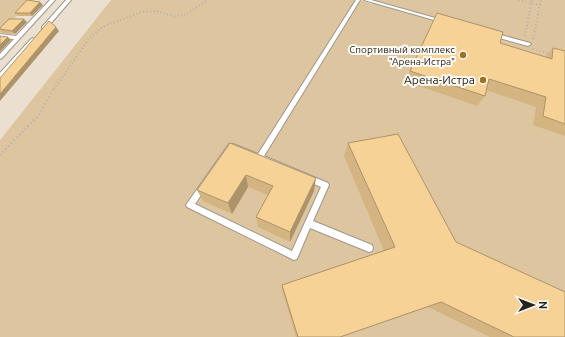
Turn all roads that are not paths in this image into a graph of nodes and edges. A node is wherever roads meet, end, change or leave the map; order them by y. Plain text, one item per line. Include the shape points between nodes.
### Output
1 (69, 0) edge
2 (358, 0) edge
3 (366, 0) edge
4 (51, 2) edge
5 (41, 3) edge
6 (27, 20) dead end
7 (34, 20) junction
8 (450, 23) edge
9 (488, 33) edge
10 (0, 36) edge
11 (18, 38) junction
12 (530, 43) road end
13 (0, 57) edge
14 (0, 77) edge
15 (259, 158) junction
16 (308, 223) junction
17 (369, 248) dead end

1 - 14 lane
2 - 15 lane
3 - 8 lane
4 - 5 lane
4 - 7 lane
6 - 7 lane
7 - 11 lane
9 - 12 lane
10 - 11 lane
11 - 13 lane
15 - 16 lane via 325,185
15 - 16 lane via 231,146 190,205 294,256
16 - 17 lane

